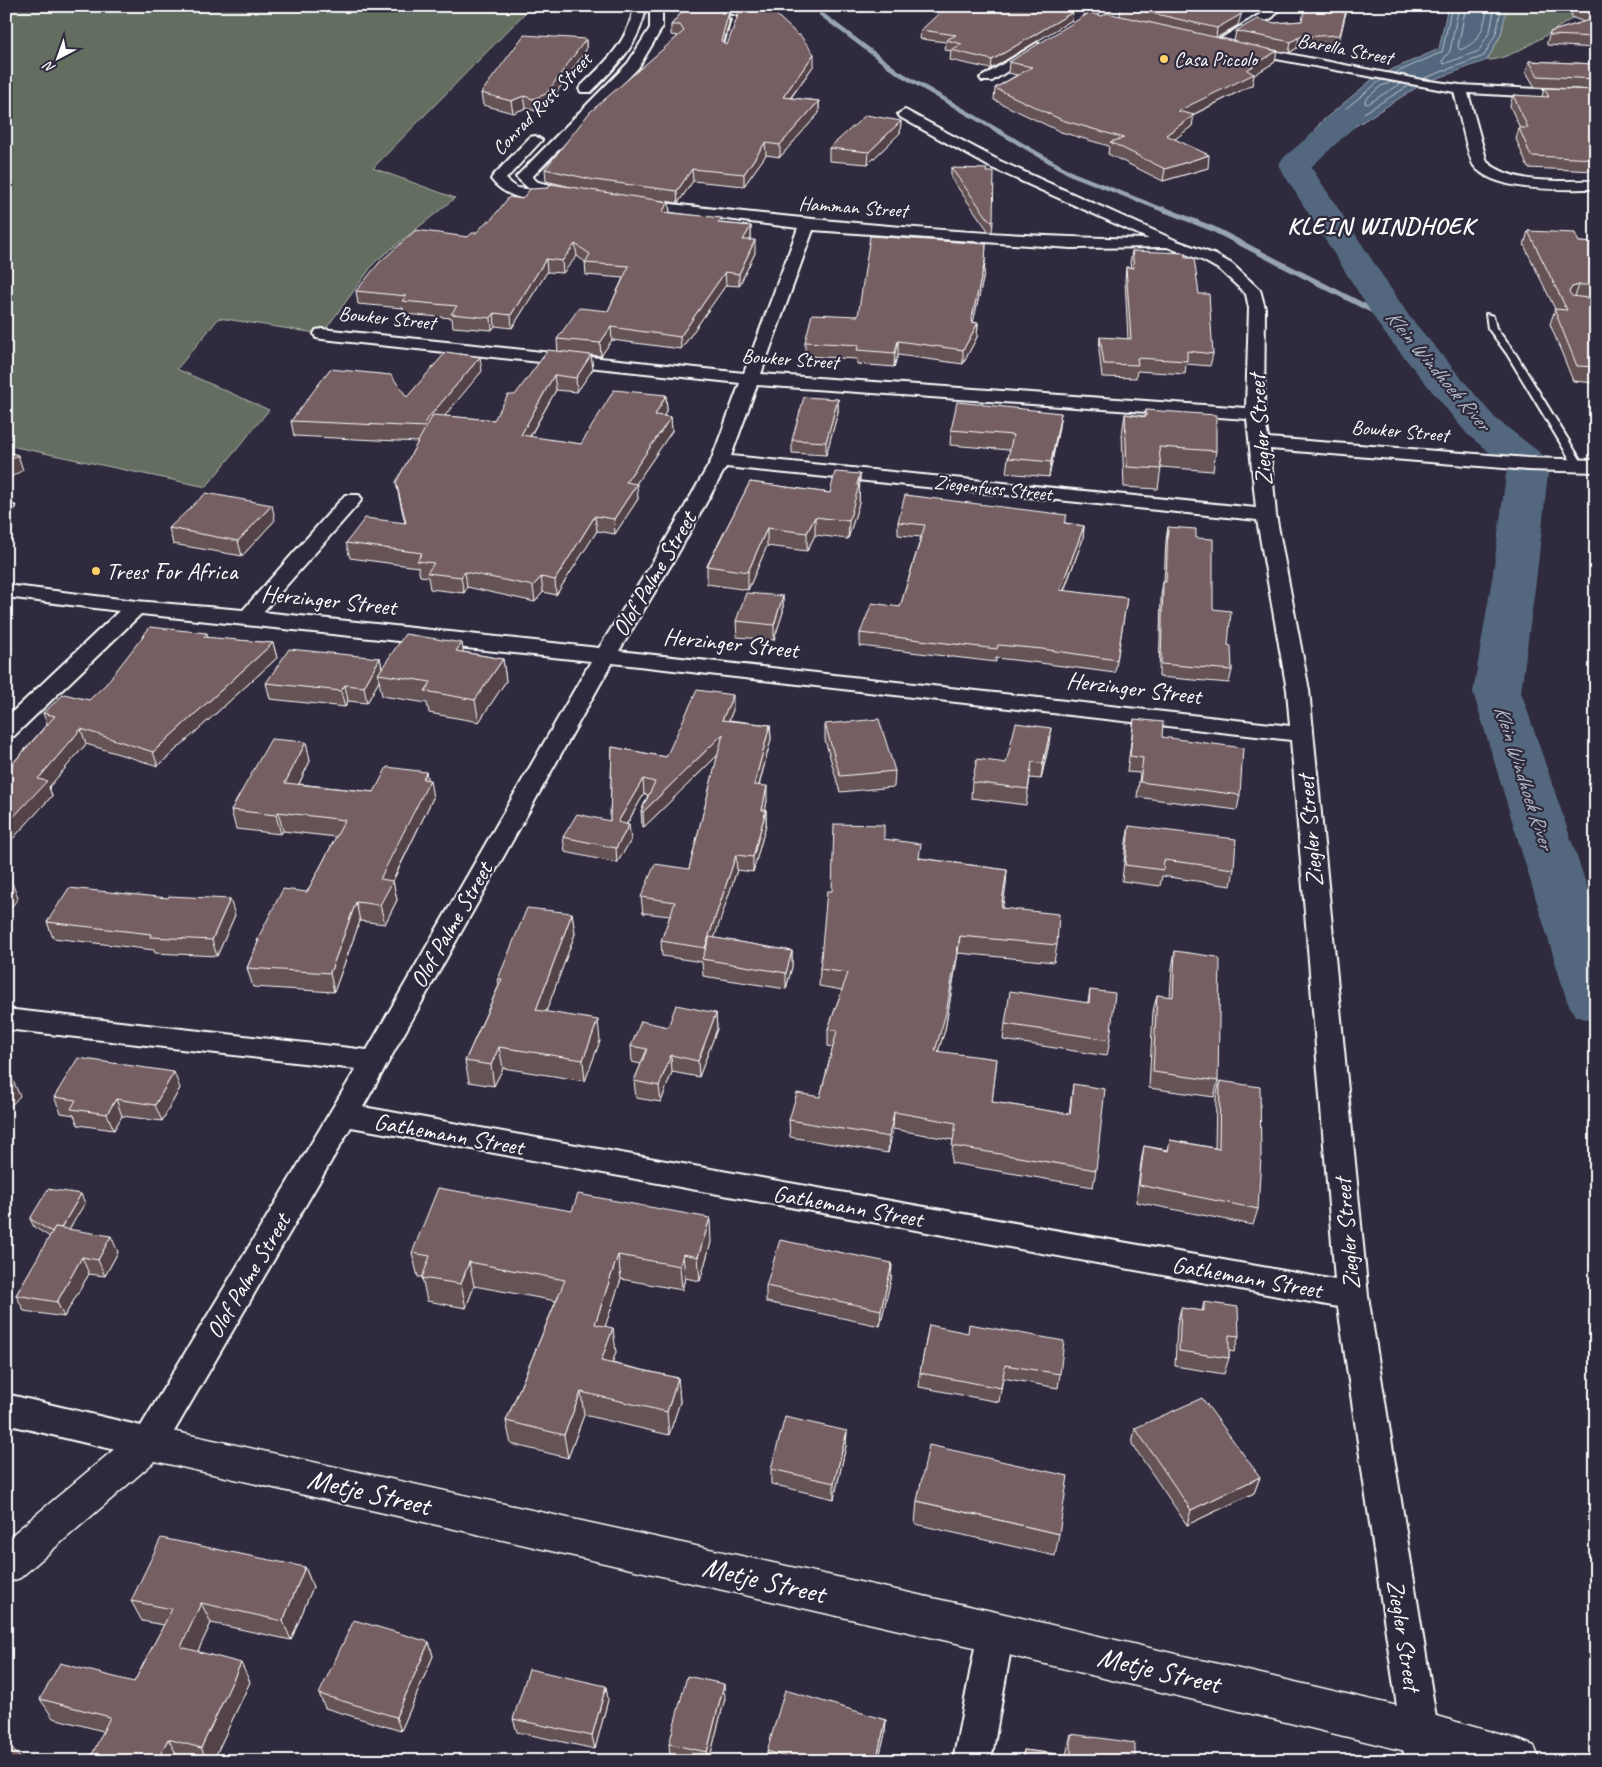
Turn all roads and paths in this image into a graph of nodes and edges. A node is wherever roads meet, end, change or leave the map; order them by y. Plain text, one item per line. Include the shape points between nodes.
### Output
1 (640, 6) edge
2 (656, 6) edge
3 (689, 6) edge
4 (1276, 6) edge
5 (1201, 41) edge
6 (1045, 42) edge
7 (1218, 44) junction
8 (726, 53) edge
9 (988, 78) dead end
10 (1460, 89) junction
11 (1596, 96) edge
12 (578, 97) dead end
13 (905, 114) dead end
14 (543, 132) dead end
15 (1596, 185) edge
16 (621, 202) edge
17 (807, 226) junction
18 (1172, 244) junction
19 (1490, 316) dead end
20 (322, 334) dead end
21 (750, 379) junction
22 (1255, 414) junction
23 (1260, 443) junction
24 (720, 461) junction
25 (1587, 465) edge
26 (352, 499) dead end
27 (6, 504) edge
28 (6, 511) edge
29 (1266, 515) junction
30 (6, 591) edge
31 (136, 607) junction
32 (248, 617) junction
33 (605, 656) junction
34 (6, 731) edge
35 (1301, 734) junction
36 (6, 1018) edge
37 (373, 1061) junction
38 (344, 1115) junction
39 (1352, 1296) junction
40 (6, 1409) edge
41 (149, 1443) junction
42 (6, 1565) edge
43 (996, 1632) junction
44 (1421, 1746) edge
45 (972, 1761) edge
46 (1520, 1761) edge

1 - 12 street, Conrad Rust Street via 640,18 633,34
2 - 14 street, Conrad Rust Street via 656,28 633,66 523,177 533,185 586,197 519,193 501,185 498,180 509,165
3 - 8 lane via 734,18 736,21
4 - 7 street via 1269,14
5 - 7 street, Barella Street
6 - 9 street
7 - 10 street, Barella Street via 1376,76
10 - 11 street, Barella Street
10 - 15 street via 1480,164 1485,169 1514,180
13 - 18 street, Ziegler Street via 995,164
16 - 17 street, Hamman Street
17 - 18 street, Hamman Street via 1071,243
17 - 21 street, Olof Palme Street
18 - 22 street, Ziegler Street via 1226,267 1254,293 1257,308
19 - 25 lane via 1492,328
20 - 21 street, Bowker Street
21 - 22 street, Bowker Street
21 - 24 street, Olof Palme Street
22 - 23 street, Ziegler Street
23 - 25 street, Bowker Street via 1528,464
23 - 29 street, Ziegler Street
24 - 29 street, Ziegenfuss Street
24 - 33 street, Olof Palme Street
26 - 32 street
27 - 28 lane via 10,507
29 - 35 street, Ziegler Street via 1298,690
30 - 31 street, Herzinger Street
31 - 32 street, Herzinger Street
31 - 34 street
32 - 33 street, Herzinger Street
33 - 35 street, Herzinger Street
33 - 37 street, Olof Palme Street
35 - 39 street, Ziegler Street
36 - 37 street
37 - 38 street, Olof Palme Street
38 - 39 street, Gathemann Street
38 - 41 street, Olof Palme Street
39 - 44 street, Ziegler Street
40 - 41 street, Metje Street
41 - 42 street, Olof Palme Street
41 - 43 street, Metje Street
43 - 44 street, Metje Street
43 - 45 street
44 - 46 street, Metje Street

